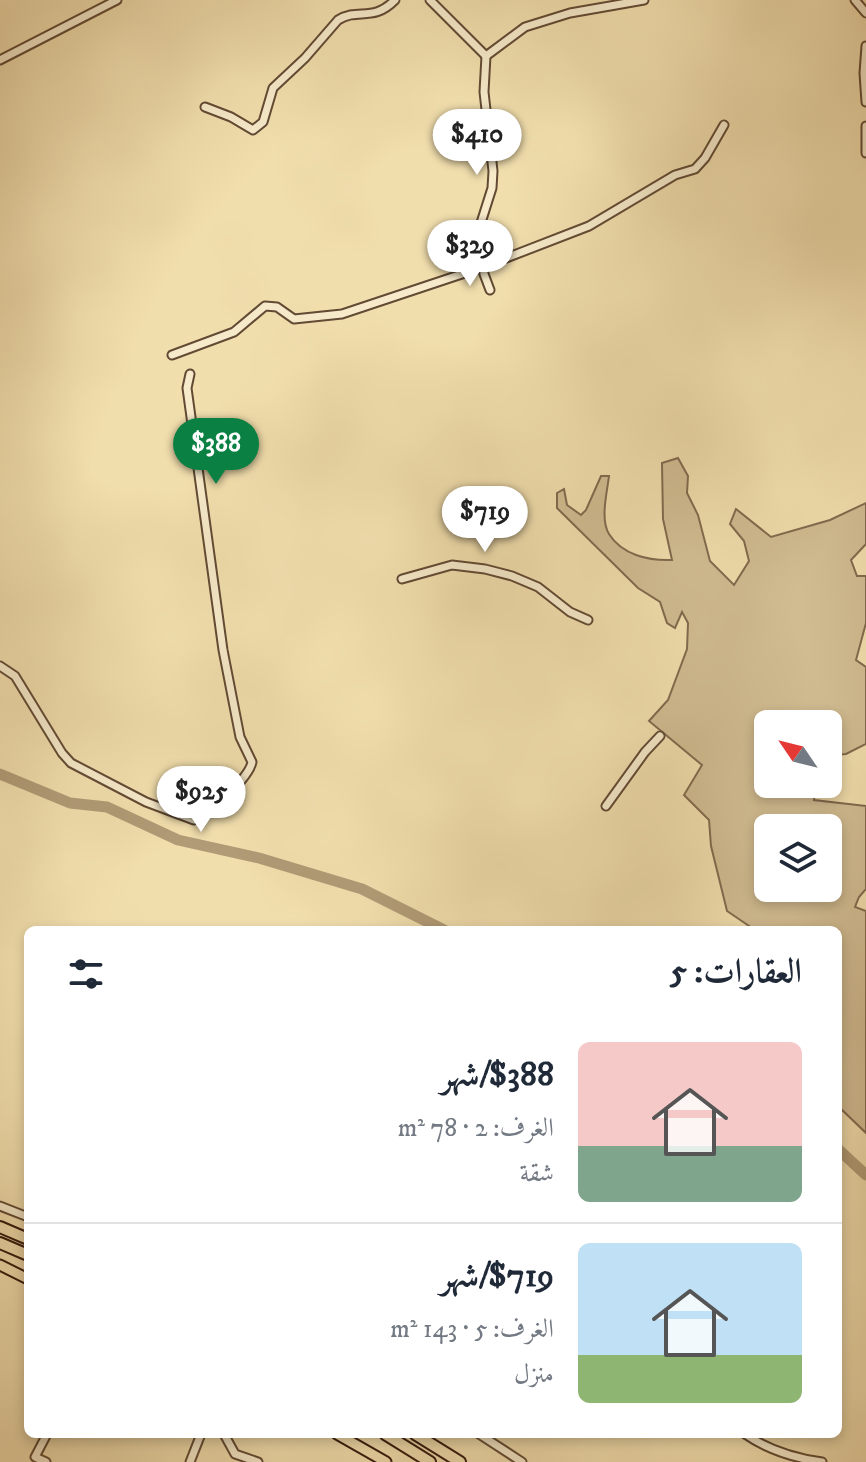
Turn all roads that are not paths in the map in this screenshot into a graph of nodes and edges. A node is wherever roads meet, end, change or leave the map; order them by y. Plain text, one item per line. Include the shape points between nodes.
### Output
1 (117, 0) edge
2 (395, 0) edge
3 (430, 0) edge
4 (644, 0) edge
5 (855, 0) edge
6 (866, 13) edge
7 (866, 46) edge
8 (486, 56) junction
9 (0, 60) edge
10 (866, 102) edge
11 (205, 107) dead end
12 (724, 125) dead end
13 (866, 126) edge
14 (866, 153) edge
15 (483, 267) junction
16 (490, 290) dead end
17 (172, 355) dead end
18 (190, 374) dead end
19 (402, 579) dead end
20 (588, 620) dead end
21 (0, 666) edge
22 (660, 736) dead end
23 (606, 806) dead end
24 (0, 1206) edge
25 (24, 1215) edge
26 (0, 1227) edge
27 (24, 1237) edge
28 (0, 1243) edge
29 (24, 1253) edge
30 (0, 1265) edge
31 (24, 1277) edge
32 (45, 1438) edge
33 (199, 1438) edge
34 (226, 1438) edge
35 (344, 1438) edge
36 (391, 1438) edge
37 (421, 1438) edge
38 (485, 1438) edge
39 (751, 1438) edge
40 (46, 1462) edge
41 (190, 1462) edge
42 (258, 1462) edge
43 (386, 1462) edge
44 (430, 1462) edge
45 (460, 1462) edge
46 (522, 1462) edge
47 (822, 1462) edge

1 - 9 street
2 - 11 street via 375,14 338,20 273,88 263,122 253,130
3 - 8 street
4 - 8 street via 525,27
5 - 6 street
7 - 10 street
8 - 15 street via 484,92 493,171 479,229
12 - 15 street via 695,169 675,175 589,226
13 - 14 street
15 - 16 street
15 - 17 street via 342,314 294,319 265,306 234,332
18 - 21 street via 187,388 208,550 240,737 252,762 249,771 194,820 146,802 71,763 15,676
19 - 20 street via 452,565 485,569 538,587
22 - 23 street
24 - 25 street
26 - 27 highway
28 - 29 highway
30 - 31 main road
32 - 40 street via 35,1457
33 - 41 street
34 - 42 street via 235,1454
35 - 43 main road
36 - 44 highway
37 - 45 highway
38 - 46 street
39 - 47 street via 792,1457

